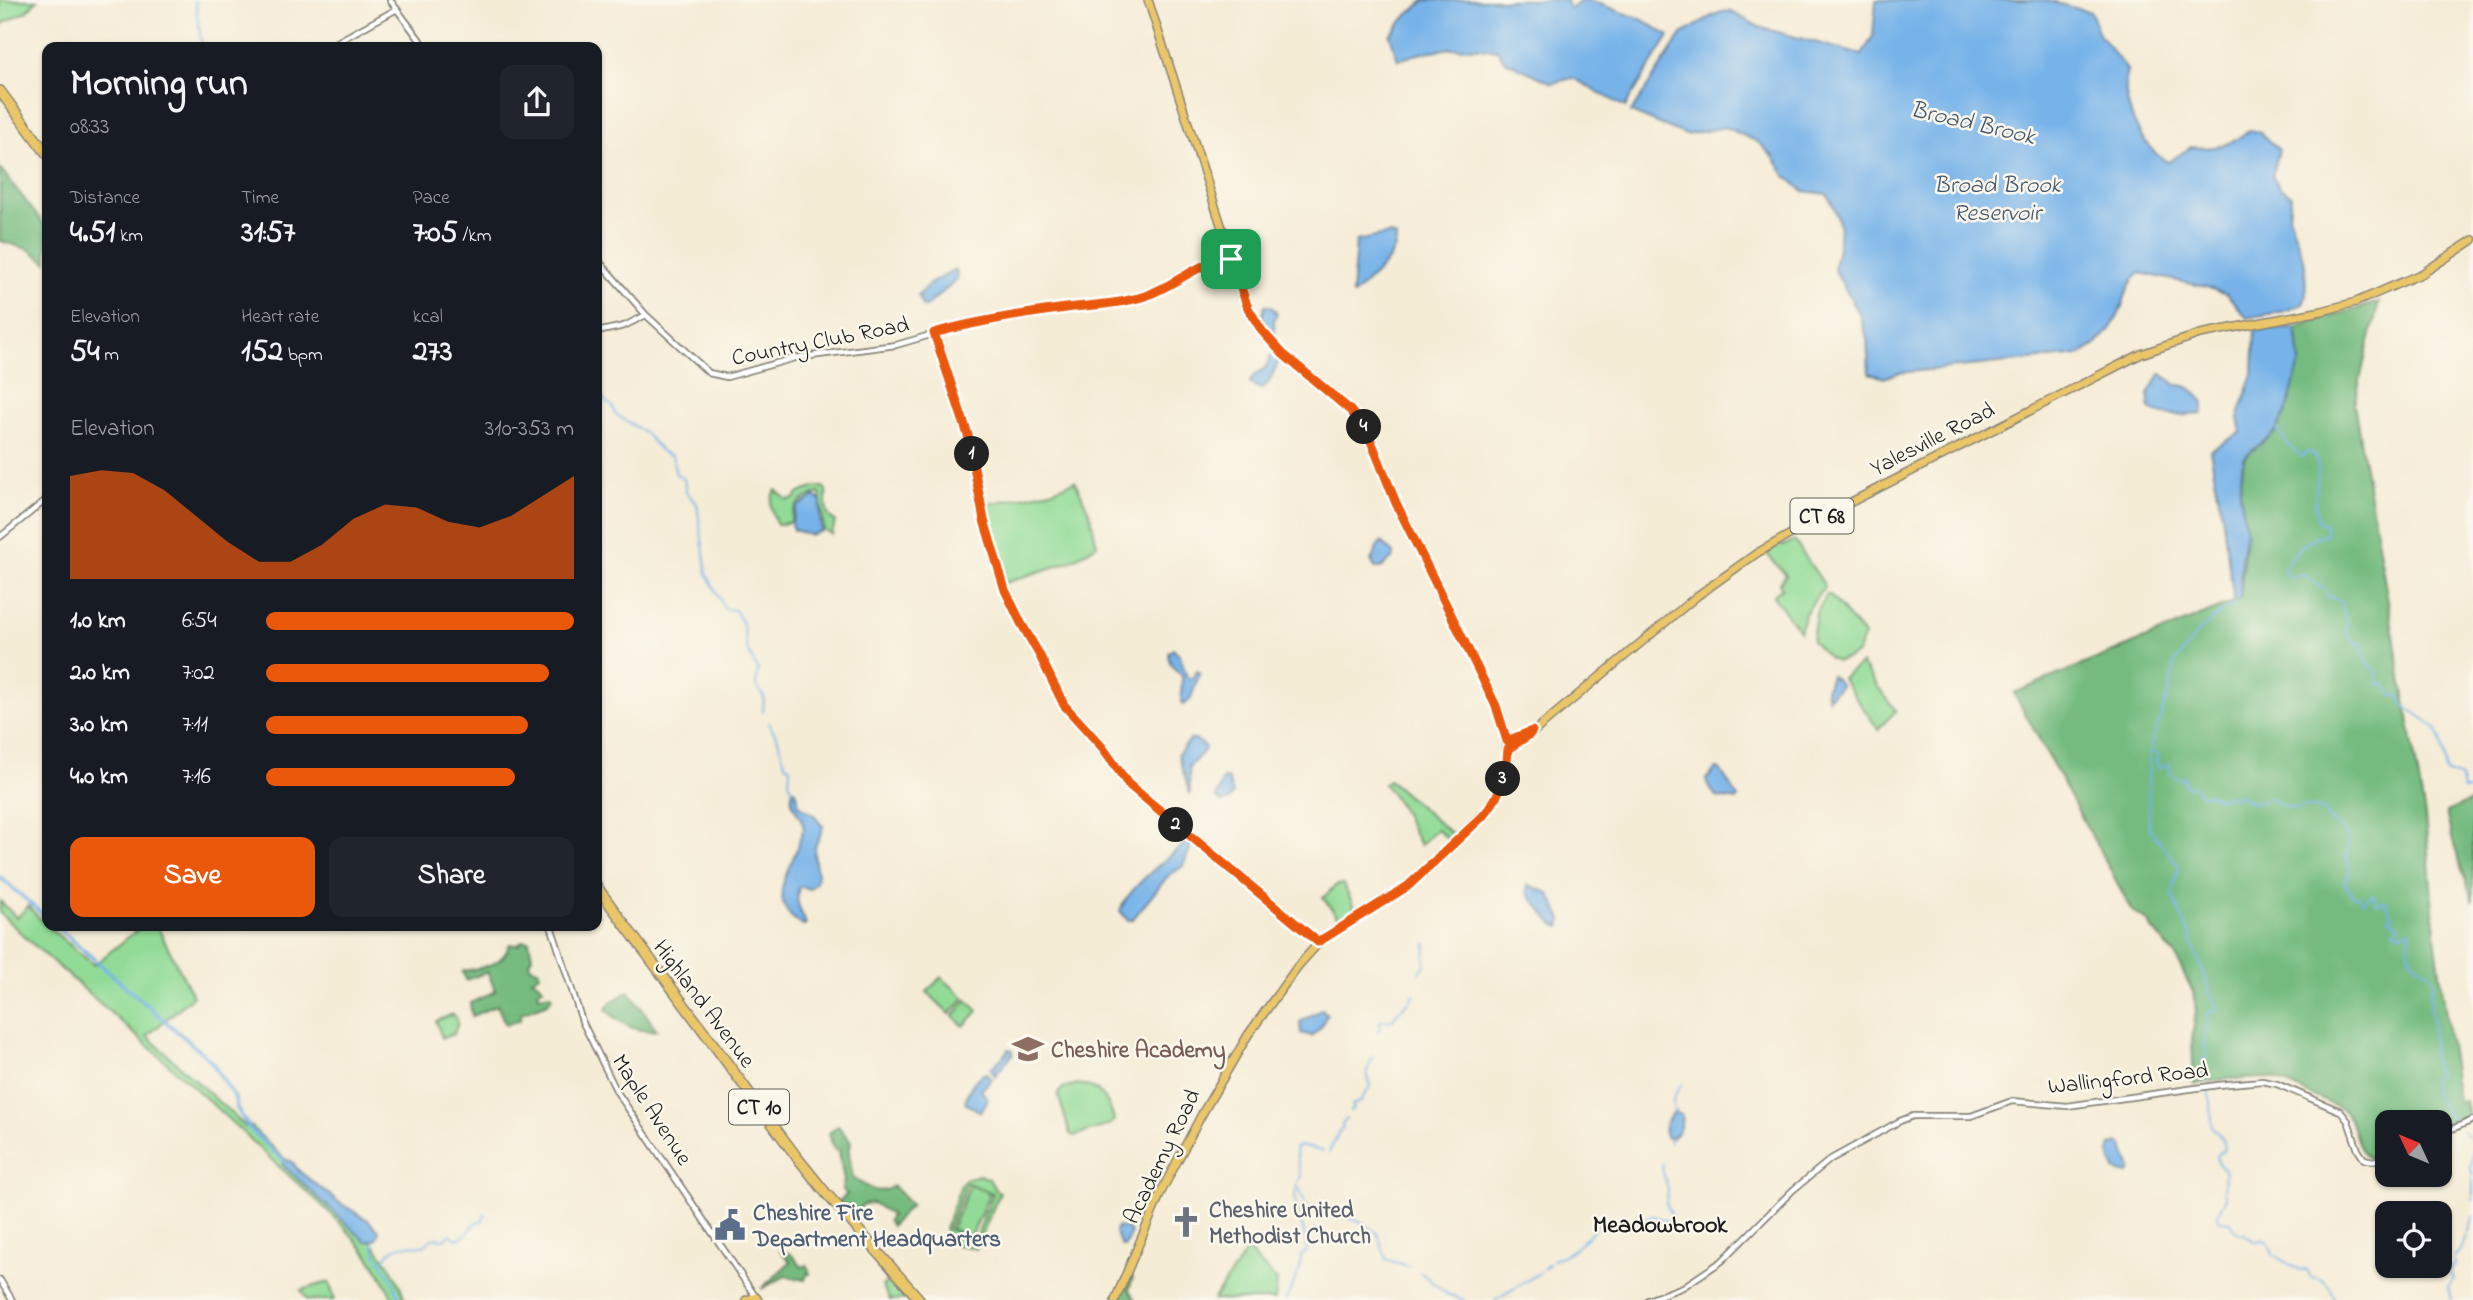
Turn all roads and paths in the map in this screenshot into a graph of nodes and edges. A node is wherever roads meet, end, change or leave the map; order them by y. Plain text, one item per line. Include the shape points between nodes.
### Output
1 (390, 0) edge
2 (1148, 0) edge
3 (397, 9) junction
4 (337, 42) edge
5 (421, 42) edge
6 (0, 91) edge
7 (42, 147) edge
8 (2473, 240) edge
9 (1231, 259) junction
10 (602, 265) edge
11 (646, 315) junction
12 (602, 331) edge
13 (934, 333) junction
14 (42, 503) edge
15 (0, 537) edge
16 (1507, 745) junction
17 (602, 894) edge
18 (553, 931) edge
19 (1318, 942) junction
20 (2473, 1120) edge
21 (2452, 1129) edge
22 (2375, 1160) edge
23 (0, 1280) edge
24 (757, 1298) edge
25 (12, 1300) edge
26 (746, 1300) edge
27 (920, 1300) edge
28 (1115, 1300) edge
29 (1648, 1300) edge

1 - 3 street
2 - 9 main road
3 - 4 street
3 - 5 street
6 - 7 highway
8 - 16 main road, Yalesville Road / CT 68 via 2397,286 2322,311 2200,334 2147,351 1799,529 1696,596 1532,731
9 - 13 street, Country Club Road via 1209,262 1146,296
9 - 16 main road via 1248,308 1262,331 1367,431 1396,503 1496,706
10 - 11 street, Country Club Road
11 - 12 street
11 - 13 street, Country Club Road via 709,373 727,377 795,358 897,345
13 - 19 street via 968,435 984,520 1005,590 1064,705 1128,784
14 - 15 street
16 - 19 main road, Academy Road via 1502,783 1491,806 1408,886
17 - 27 highway, Highland Avenue / CT 10 via 796,1156
18 - 24 street, Maple Avenue via 582,1021 617,1093
19 - 28 main road, Academy Road via 1235,1055 1170,1174
20 - 21 street
22 - 29 street, Wallingford Road via 2364,1158 2348,1121 2336,1108 2262,1081 2067,1106 2012,1101 1971,1116 1913,1116 1831,1159 1717,1265 1683,1287
23 - 25 street
24 - 26 main road

